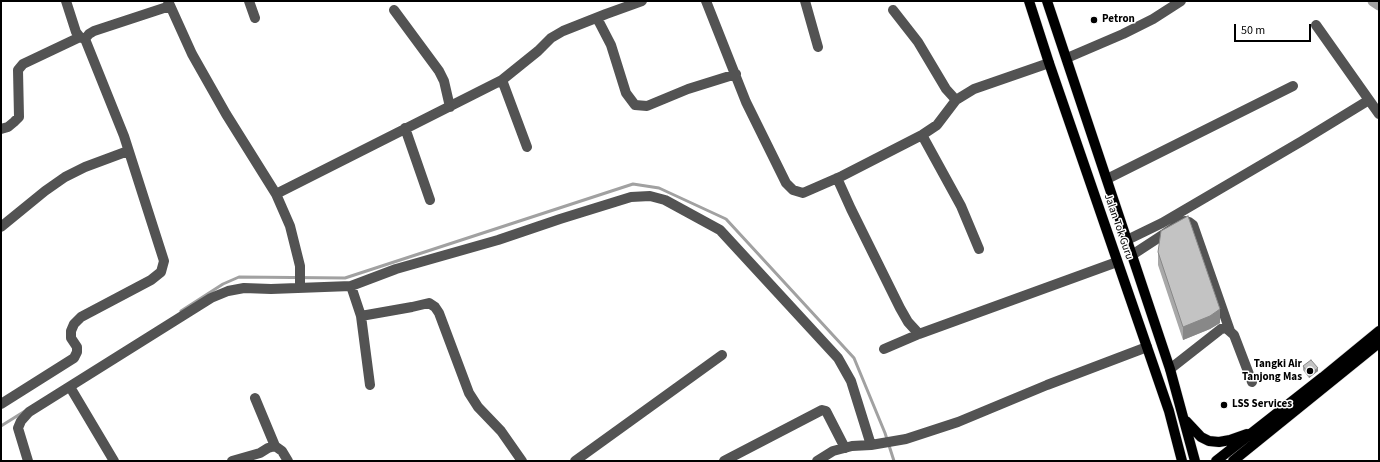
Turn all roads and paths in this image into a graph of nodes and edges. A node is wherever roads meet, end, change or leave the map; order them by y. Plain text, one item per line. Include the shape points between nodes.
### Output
1 (66, 1) edge
2 (249, 1) edge
3 (642, 1) edge
4 (706, 1) edge
5 (805, 1) edge
6 (1029, 1) edge
7 (1048, 1) edge
8 (1181, 1) edge
9 (169, 3) edge
10 (394, 10) dead end
11 (893, 10) dead end
12 (255, 18) dead end
13 (597, 18) junction
14 (1316, 25) dead end
15 (83, 38) junction
16 (818, 47) dead end
17 (1067, 58) junction
18 (1049, 63) junction
19 (736, 74) junction
20 (502, 80) junction
21 (1293, 86) dead end
22 (956, 100) junction
23 (1369, 100) junction
24 (450, 107) junction
25 (1379, 114) edge
26 (405, 128) junction
27 (1, 129) edge
28 (922, 135) junction
29 (527, 148) dead end
30 (128, 151) junction
31 (837, 178) junction
32 (1107, 179) junction
33 (276, 194) junction
34 (430, 200) dead end
35 (1, 227) edge
36 (1127, 240) junction
37 (979, 249) dead end
38 (1132, 255) junction
39 (1117, 262) junction
40 (300, 285) junction
41 (351, 286) junction
42 (361, 316) junction
43 (1230, 331) junction
44 (1379, 331) edge
45 (919, 334) junction
46 (1379, 343) edge
47 (1147, 347) junction
48 (884, 348) dead end
49 (722, 355) dead end
50 (1170, 369) junction
51 (1252, 382) dead end
52 (370, 385) dead end
53 (70, 387) junction
54 (255, 398) dead end
55 (1, 404) edge
56 (1184, 418) junction
57 (1256, 429) junction
58 (873, 445) junction
59 (275, 446) junction
60 (845, 448) junction
61 (1234, 460) edge
62 (28, 461) edge
63 (114, 461) edge
64 (232, 461) edge
65 (288, 461) edge
66 (522, 461) edge
67 (575, 461) edge
68 (724, 461) edge
69 (817, 461) edge
70 (1182, 461) edge
71 (1195, 461) edge
72 (1216, 461) edge

1 - 15 street via 76,32
2 - 12 street
3 - 13 street
4 - 19 street
5 - 16 street
6 - 18 main road, Jalan Tok Guru
7 - 17 main road, Jalan Tok Guru
8 - 17 street via 1129,31
9 - 15 street via 94,31
9 - 33 street via 192,54
10 - 24 street via 439,71
11 - 22 street via 918,42
13 - 19 street via 611,45 626,93 635,105 647,106
13 - 20 street via 551,38
14 - 23 street
15 - 27 street via 23,64 18,70 18,117 8,127
15 - 30 street
17 - 32 main road, Jalan Tok Guru
18 - 22 street via 974,89
18 - 39 main road, Jalan Tok Guru
19 - 31 street via 746,102 786,183 793,190 804,193
20 - 24 street
20 - 29 street
21 - 32 street
22 - 28 street via 937,126
23 - 25 street
23 - 36 street via 1162,223
24 - 26 street
26 - 33 street
26 - 34 street
28 - 31 street
28 - 37 street via 961,206
30 - 35 street via 85,166 45,191
30 - 55 street via 164,261 160,272 151,280 81,318 74,324 71,332 71,338 77,347 74,358
31 - 45 street via 900,308
32 - 36 main road, Jalan Tok Guru
33 - 40 street via 290,226 300,266
36 - 38 main road, Jalan Tok Guru
38 - 43 street via 1181,223 1189,222 1193,225
38 - 50 main road, Jalan Tok Guru
39 - 45 street
39 - 47 main road, Jalan Tok Guru
40 - 41 street
40 - 53 street via 271,290 244,288 212,298
41 - 42 street
41 - 58 street via 396,269 498,240 631,197 650,196 666,200 720,230 838,358 851,381
42 - 52 street
42 - 66 street via 429,303 435,307 469,392
43 - 50 street via 1222,329
43 - 51 street via 1234,335
44 - 57 main road
45 - 48 street
46 - 61 main road
47 - 58 street via 958,422 906,439
47 - 70 main road, Jalan Tok Guru via 1169,411
49 - 67 street
50 - 56 main road, Jalan Tok Guru
53 - 62 street via 29,412 21,421 18,428
53 - 63 street
54 - 59 street
56 - 57 main road via 1201,437 1210,442 1230,440
56 - 71 main road, Jalan Tok Guru
57 - 72 main road
58 - 60 street
59 - 64 street
59 - 65 street via 282,451
60 - 68 street via 826,411 822,410
60 - 69 street via 833,451

